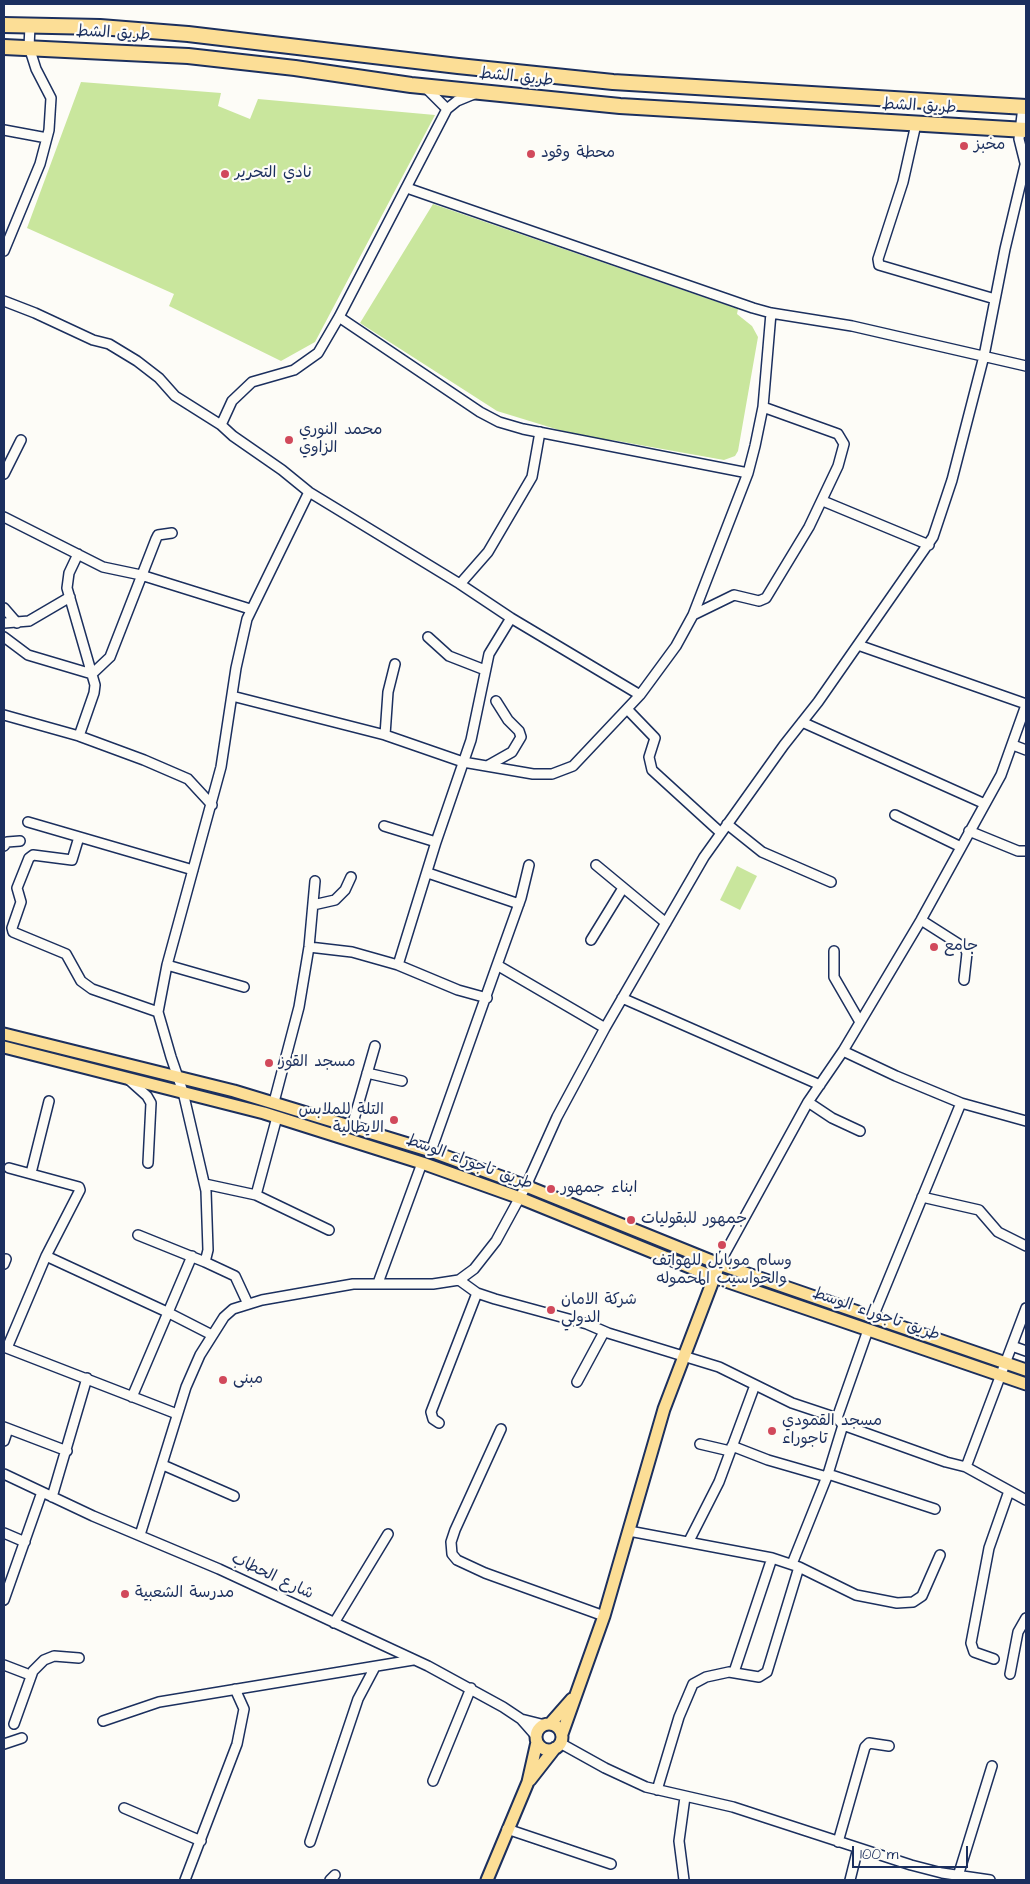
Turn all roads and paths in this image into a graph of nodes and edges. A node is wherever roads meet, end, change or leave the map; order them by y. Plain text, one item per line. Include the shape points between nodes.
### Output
1 (4, 24) edge
2 (30, 26) junction
3 (4, 47) edge
4 (29, 47) junction
5 (424, 86) junction
6 (481, 92) junction
7 (1025, 107) edge
8 (447, 109) junction
9 (916, 124) junction
10 (1023, 129) edge
11 (4, 130) edge
12 (47, 138) junction
13 (1026, 162) edge
14 (1024, 173) edge
15 (407, 188) junction
16 (4, 251) edge
17 (996, 299) junction
18 (4, 301) edge
19 (771, 313) junction
20 (339, 317) junction
21 (984, 356) junction
22 (1026, 366) edge
23 (763, 407) junction
24 (221, 425) junction
25 (540, 432) junction
26 (20, 440) dead end
27 (748, 473) junction
28 (4, 474) edge
29 (309, 492) junction
30 (823, 501) junction
31 (4, 517) edge
32 (172, 533) dead end
33 (929, 545) junction
34 (78, 554) junction
35 (141, 575) junction
36 (460, 584) junction
37 (70, 597) junction
38 (4, 608) edge
39 (250, 609) junction
40 (693, 615) junction
41 (511, 618) junction
42 (4, 623) edge
43 (17, 623) junction
44 (4, 637) edge
45 (428, 637) dead end
46 (858, 645) junction
47 (395, 664) dead end
48 (485, 670) junction
49 (92, 674) junction
50 (640, 695) junction
51 (232, 696) junction
52 (496, 701) dead end
53 (1026, 704) edge
54 (628, 710) junction
55 (4, 715) edge
56 (802, 722) junction
57 (79, 736) junction
58 (386, 736) junction
59 (1013, 745) junction
60 (1026, 750) edge
61 (463, 762) junction
62 (489, 765) junction
63 (985, 804) junction
64 (212, 805) junction
65 (896, 816) dead end
66 (28, 822) dead end
67 (727, 824) junction
68 (384, 826) dead end
69 (969, 831) junction
70 (721, 833) junction
71 (79, 837) junction
72 (20, 841) dead end
73 (436, 842) junction
74 (4, 846) edge
75 (961, 846) junction
76 (1026, 851) edge
77 (529, 865) dead end
78 (596, 865) dead end
79 (193, 870) junction
80 (428, 873) junction
81 (351, 877) dead end
82 (315, 881) dead end
83 (831, 882) dead end
84 (623, 888) junction
85 (313, 904) junction
86 (518, 904) junction
87 (920, 920) junction
88 (666, 924) junction
89 (591, 940) dead end
90 (309, 948) junction
91 (834, 951) dead end
92 (167, 965) junction
93 (398, 965) junction
94 (497, 965) junction
95 (964, 980) dead end
96 (244, 987) dead end
97 (486, 998) junction
98 (622, 998) junction
99 (158, 1012) junction
100 (860, 1022) junction
101 (605, 1028) junction
102 (4, 1034) edge
103 (375, 1046) dead end
104 (4, 1047) edge
105 (843, 1051) junction
106 (367, 1073) junction
107 (124, 1076) junction
108 (178, 1077) junction
109 (402, 1081) dead end
110 (820, 1085) junction
111 (183, 1092) junction
112 (49, 1102) dead end
113 (274, 1102) junction
114 (808, 1102) junction
115 (961, 1103) junction
116 (277, 1117) junction
117 (1026, 1121) edge
118 (352, 1126) junction
119 (860, 1131) dead end
120 (431, 1151) junction
121 (148, 1163) dead end
122 (422, 1163) junction
123 (10, 1168) dead end
124 (31, 1173) junction
125 (204, 1184) junction
126 (526, 1186) junction
127 (256, 1195) junction
128 (922, 1196) junction
129 (520, 1198) junction
130 (329, 1230) dead end
131 (138, 1235) dead end
132 (1026, 1246) edge
133 (46, 1256) junction
134 (192, 1256) junction
135 (205, 1262) junction
136 (719, 1264) junction
137 (714, 1278) junction
138 (459, 1280) junction
139 (378, 1283) junction
140 (476, 1293) junction
141 (248, 1304) junction
142 (1026, 1308) edge
143 (167, 1312) junction
144 (873, 1317) junction
145 (868, 1330) junction
146 (604, 1332) junction
147 (212, 1335) junction
148 (1012, 1346) junction
149 (5, 1347) edge
150 (1026, 1351) edge
151 (684, 1354) junction
152 (1005, 1362) junction
153 (1026, 1370) edge
154 (1001, 1375) junction
155 (87, 1378) junction
156 (577, 1382) dead end
157 (1026, 1384) edge
158 (755, 1385) junction
159 (132, 1397) junction
160 (177, 1414) junction
161 (840, 1422) junction
162 (438, 1423) dead end
163 (6, 1428) edge
164 (501, 1429) dead end
165 (4, 1441) edge
166 (700, 1444) dead end
167 (731, 1449) junction
168 (67, 1451) junction
169 (163, 1464) junction
170 (966, 1467) junction
171 (4, 1474) edge
172 (827, 1475) junction
173 (1009, 1491) junction
174 (42, 1492) junction
175 (234, 1496) dead end
176 (52, 1497) junction
177 (1026, 1500) edge
178 (935, 1509) dead end
179 (629, 1531) junction
180 (4, 1533) edge
181 (388, 1534) dead end
182 (140, 1535) junction
183 (689, 1541) junction
184 (25, 1542) junction
185 (940, 1556) dead end
186 (772, 1558) junction
187 (796, 1565) junction
188 (4, 1600) edge
189 (604, 1616) junction
190 (1026, 1618) edge
191 (334, 1623) junction
192 (79, 1658) dead end
193 (994, 1659) dead end
194 (414, 1660) junction
195 (4, 1665) edge
196 (375, 1666) junction
197 (734, 1672) junction
198 (1010, 1674) dead end
199 (30, 1675) junction
200 (471, 1688) junction
201 (235, 1689) junction
202 (574, 1698) junction
203 (521, 1719) junction
204 (103, 1721) dead end
205 (14, 1724) dead end
206 (548, 1724) junction
207 (22, 1738) dead end
208 (537, 1739) junction
209 (559, 1742) junction
210 (4, 1744) edge
211 (889, 1746) dead end
212 (992, 1766) dead end
213 (433, 1781) dead end
214 (528, 1782) junction
215 (657, 1790) junction
216 (685, 1797) junction
217 (124, 1808) dead end
218 (507, 1829) junction
219 (201, 1841) junction
220 (310, 1842) dead end
221 (838, 1842) junction
222 (858, 1848) junction
223 (611, 1864) dead end
224 (932, 1870) junction
225 (958, 1876) junction
226 (185, 1880) edge
227 (487, 1880) edge
228 (684, 1880) edge
229 (850, 1880) edge
230 (931, 1880) edge
231 (990, 1880) edge

1 - 2 highway, طريق الشط
2 - 4 street
2 - 7 highway, طريق الشط via 188,34 613,82
3 - 4 highway, طريق الشط
4 - 5 highway, طريق الشط via 188,56
4 - 12 street via 51,98
5 - 6 highway, طريق الشط
5 - 8 street
6 - 8 street via 468,95
6 - 9 highway, طريق الشط via 620,106
7 - 10 street
8 - 15 street
9 - 10 highway, طريق الشط
9 - 17 street via 879,265
10 - 13 street
11 - 12 street
12 - 16 street via 40,164
13 - 14 street
14 - 17 street
15 - 19 street
15 - 20 street
17 - 21 street
18 - 24 street via 109,344 159,378 175,396
19 - 21 street via 852,326
19 - 23 street
20 - 24 street via 318,353 294,370 276,373 245,386 232,401
20 - 25 street via 480,412 500,422
21 - 22 street
21 - 33 street via 952,480
23 - 27 street
23 - 30 street via 841,437 844,449
24 - 29 street
25 - 27 street
25 - 36 street via 532,477 488,552
26 - 28 street
27 - 40 street
29 - 36 street
29 - 39 street
30 - 33 street
30 - 40 street via 764,600 734,595
31 - 34 street
32 - 35 street via 158,535
33 - 46 street
34 - 35 street via 112,570
34 - 37 street via 68,580
35 - 39 street
35 - 49 street via 110,657
36 - 41 street
37 - 43 street via 28,621
37 - 49 street
38 - 43 street
39 - 51 street
40 - 50 street via 676,646
41 - 48 street via 489,654
41 - 50 street
42 - 43 street
44 - 49 street via 28,655
45 - 48 street via 449,656
46 - 53 street
46 - 56 street
47 - 58 street via 388,692
48 - 61 street via 471,740
49 - 57 street via 94,694
50 - 54 street
51 - 58 street
51 - 64 street
52 - 62 street via 521,737 512,752
53 - 59 street
54 - 62 street via 573,766 562,772 533,774
54 - 70 street via 655,738 648,757 652,770
55 - 57 street
56 - 63 street
56 - 67 street
57 - 64 street via 188,779
58 - 61 street
59 - 60 street
59 - 63 street
61 - 62 street
61 - 73 street
63 - 69 street
64 - 79 street
65 - 75 street
66 - 71 street
67 - 70 street
67 - 83 street via 762,852
68 - 73 street
69 - 75 street
69 - 76 street via 1018,852
70 - 88 street
71 - 79 street
71 - 99 street via 72,860 33,855 29,858 17,888 21,902 13,932 66,954 81,981 92,989
72 - 74 street via 7,842
73 - 80 street
75 - 87 street
77 - 86 street
78 - 84 street
79 - 92 street
80 - 86 street
80 - 93 street
81 - 85 street via 335,900
82 - 85 street
84 - 88 street
84 - 89 street
85 - 90 street
86 - 94 street
87 - 95 street via 965,948
87 - 100 street
88 - 98 street
90 - 93 street via 352,952
90 - 113 street via 299,1007
91 - 100 street via 834,977
92 - 96 street
92 - 99 street
93 - 97 street
94 - 97 street
94 - 101 street
97 - 120 street
98 - 101 street
98 - 110 street
99 - 108 street
100 - 105 street
101 - 126 street via 557,1117
102 - 108 main road
103 - 106 street
104 - 107 main road, طريق تاجوراء الوسط
105 - 110 street
105 - 115 street
106 - 109 street
106 - 118 street
107 - 111 main road, طريق تاجوراء الوسط
107 - 121 street via 151,1103
108 - 111 street
108 - 113 main road
110 - 114 street
111 - 116 main road, طريق تاجوراء الوسط
111 - 125 street
112 - 124 street
113 - 118 main road
114 - 119 street
114 - 136 street
115 - 117 street
115 - 128 street
116 - 122 main road, طريق تاجوراء الوسط
116 - 127 street
118 - 120 main road
120 - 126 main road
122 - 129 main road, طريق تاجوراء الوسط
122 - 139 street
123 - 124 street
124 - 133 street via 80,1188
125 - 127 street
125 - 135 street via 208,1207
126 - 129 street
126 - 136 main road
127 - 130 street
128 - 132 street via 979,1210 998,1232
128 - 144 street
129 - 137 main road, طريق تاجوراء الوسط
129 - 138 street via 488,1251 474,1269
131 - 134 street
133 - 143 street
133 - 149 street
134 - 135 street
134 - 143 street
135 - 141 street via 235,1276
136 - 137 main road
136 - 144 main road
137 - 145 main road, طريق تاجوراء الوسط
137 - 151 main road
138 - 139 street via 433,1284
138 - 140 street
139 - 141 street via 352,1284
140 - 146 street via 587,1324
140 - 162 street via 430,1415
141 - 147 street via 233,1309
142 - 148 street
143 - 147 street
143 - 159 street
144 - 152 main road
145 - 154 main road, طريق تاجوراء الوسط
145 - 161 street
146 - 151 street
146 - 156 street
147 - 160 street via 200,1355
148 - 150 street
148 - 152 street
149 - 155 street
151 - 158 street via 727,1370
151 - 179 main road via 664,1409
152 - 153 main road
152 - 154 street
154 - 157 main road, طريق تاجوراء الوسط
154 - 170 street
155 - 159 street
155 - 168 street
158 - 161 street
158 - 167 street
159 - 160 street
160 - 169 street
161 - 170 street
161 - 172 street
163 - 165 street
163 - 168 street
164 - 189 street via 455,1530 452,1554 457,1560 484,1573
166 - 167 street
167 - 172 street
167 - 183 street
168 - 176 street
169 - 175 street
169 - 182 street
170 - 173 street
171 - 174 street, شارع الحطاب
172 - 178 street
172 - 187 street
173 - 177 street
173 - 193 street via 989,1548 971,1643 974,1652
174 - 176 street, شارع الحطاب
174 - 184 street
176 - 182 street, شارع الحطاب
179 - 183 street
179 - 189 main road
180 - 184 street
181 - 191 street
182 - 191 street, شارع الحطاب
183 - 186 street
184 - 188 street
185 - 187 street via 924,1592 918,1600 906,1604 856,1595
186 - 187 street
186 - 197 street
187 - 197 street via 767,1672 758,1677
189 - 202 main road
190 - 198 street via 1018,1632
191 - 194 street, شارع الحطاب
192 - 199 street via 54,1656 44,1660
194 - 196 street
194 - 200 street, شارع الحطاب
195 - 199 street
196 - 201 street
196 - 220 street via 358,1700
197 - 215 street via 698,1680 689,1690
199 - 205 street
200 - 203 street, شارع الحطاب
200 - 213 street
201 - 204 street via 159,1702
201 - 219 street via 244,1708 237,1744
202 - 206 main road
202 - 209 main road
203 - 206 street, شارع الحطاب
203 - 208 street, شارع الحطاب
206 - 208 main road via 539,1729
206 - 209 main road via 558,1727
207 - 210 street
208 - 209 main road via 545,1749
208 - 214 main road
209 - 214 main road
209 - 215 street via 604,1768
211 - 221 street via 869,1743 865,1747
212 - 225 street
214 - 218 main road
215 - 216 street
216 - 221 street via 733,1807
216 - 228 street via 679,1841
217 - 219 street
218 - 223 street
218 - 227 main road
219 - 226 street
221 - 222 street
222 - 224 street
222 - 229 street
224 - 225 street
224 - 230 street
225 - 231 street

